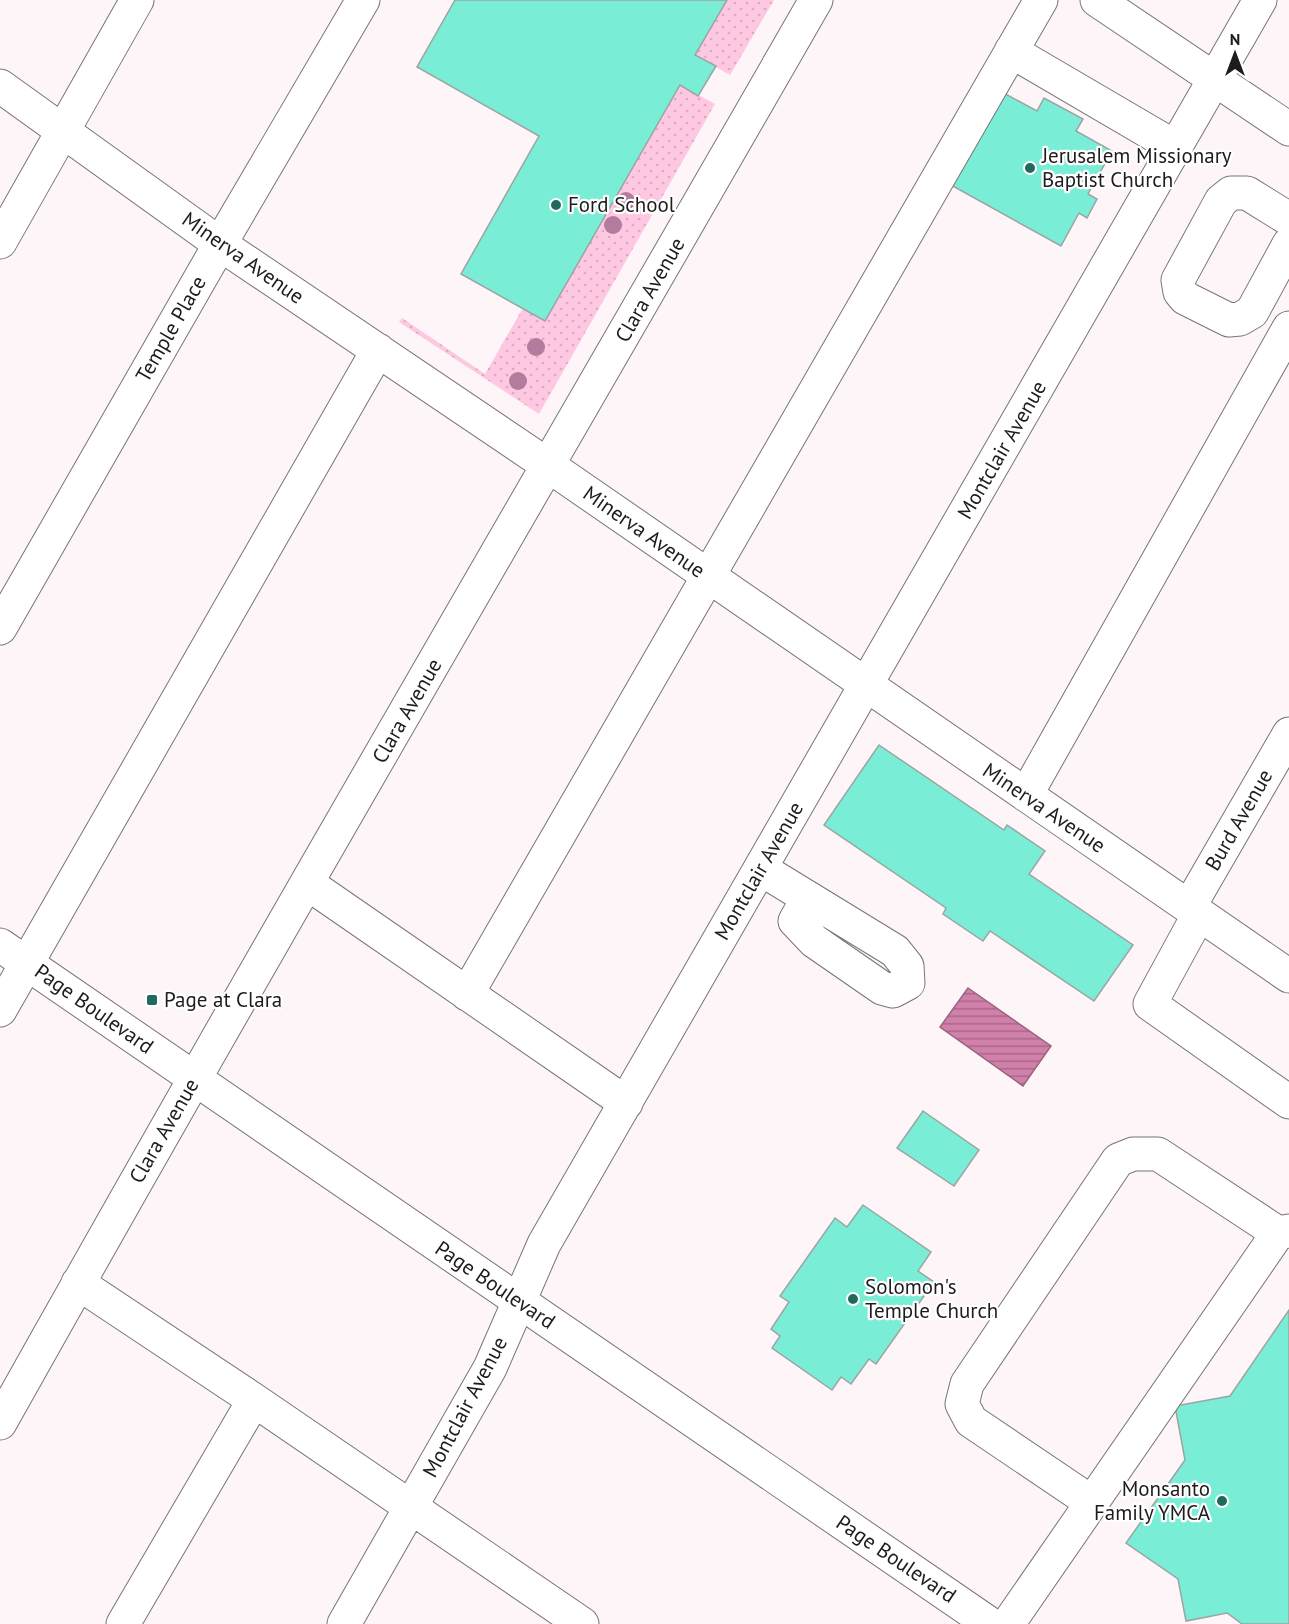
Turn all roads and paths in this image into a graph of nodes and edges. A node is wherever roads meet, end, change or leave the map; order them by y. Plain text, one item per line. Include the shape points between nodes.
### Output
1 (137, 0) edge
2 (363, 0) edge
3 (816, 0) edge
4 (1041, 0) edge
5 (1097, 0) edge
6 (1260, 0) edge
7 (1011, 51) junction
8 (1215, 79) junction
9 (0, 86) edge
10 (1289, 129) edge
11 (63, 131) junction
12 (1175, 147) junction
13 (1289, 219) edge
14 (0, 242) edge
15 (220, 244) junction
16 (1289, 244) edge
17 (1289, 328) edge
18 (378, 350) junction
19 (549, 466) junction
20 (709, 577) junction
21 (0, 628) edge
22 (866, 686) junction
23 (1289, 734) edge
24 (1026, 795) junction
25 (761, 869) junction
26 (307, 883) junction
27 (808, 898) dead end
28 (1194, 910) junction
29 (9, 957) edge
30 (1289, 976) edge
31 (467, 994) junction
32 (0, 1010) edge
33 (194, 1078) junction
34 (1289, 1102) edge
35 (626, 1103) junction
36 (1284, 1232) edge
37 (78, 1283) junction
38 (519, 1301) junction
39 (254, 1400) junction
40 (0, 1423) edge
41 (1091, 1502) junction
42 (411, 1506) junction
43 (123, 1624) edge
44 (344, 1624) edge
45 (582, 1624) edge
46 (990, 1624) edge
47 (1008, 1624) edge

1 - 11 street
2 - 15 street, Temple Place
3 - 19 street, Clara Avenue
4 - 7 street
5 - 8 street
6 - 8 street, Montclair Avenue
7 - 12 street
7 - 20 street
8 - 10 street
8 - 12 street, Montclair Avenue
9 - 11 street, Minerva Avenue
11 - 14 street
11 - 15 street, Minerva Avenue
12 - 22 street, Montclair Avenue
13 - 16 street via 1247,193 1231,193 1221,201 1178,280 1180,292 1229,320 1240,319 1252,312
15 - 18 street, Minerva Avenue
15 - 21 street, Temple Place
17 - 24 street
18 - 19 street, Minerva Avenue
18 - 29 street
19 - 20 street, Minerva Avenue
19 - 26 street, Clara Avenue
20 - 22 street, Minerva Avenue
20 - 31 street
22 - 24 street, Minerva Avenue
22 - 25 street, Montclair Avenue
23 - 28 street, Burd Avenue
24 - 28 street, Minerva Avenue
25 - 27 street
25 - 35 street, Montclair Avenue
26 - 31 street
26 - 33 street, Clara Avenue
28 - 30 street, Minerva Avenue
28 - 34 street, Burd Avenue via 1150,1004
29 - 32 street
29 - 33 street, Page Boulevard
31 - 35 street
33 - 37 street, Clara Avenue
33 - 38 street, Page Boulevard
35 - 38 street, Montclair Avenue via 544,1244
36 - 41 street
36 - 41 street via 1158,1154 1133,1154 1118,1160 967,1384 963,1404 971,1421
37 - 39 street
37 - 40 street, Clara Avenue
38 - 42 street, Montclair Avenue via 490,1368
38 - 46 street, Page Boulevard
39 - 42 street
39 - 43 street
41 - 47 street
42 - 44 street, Montclair Avenue
42 - 45 street

